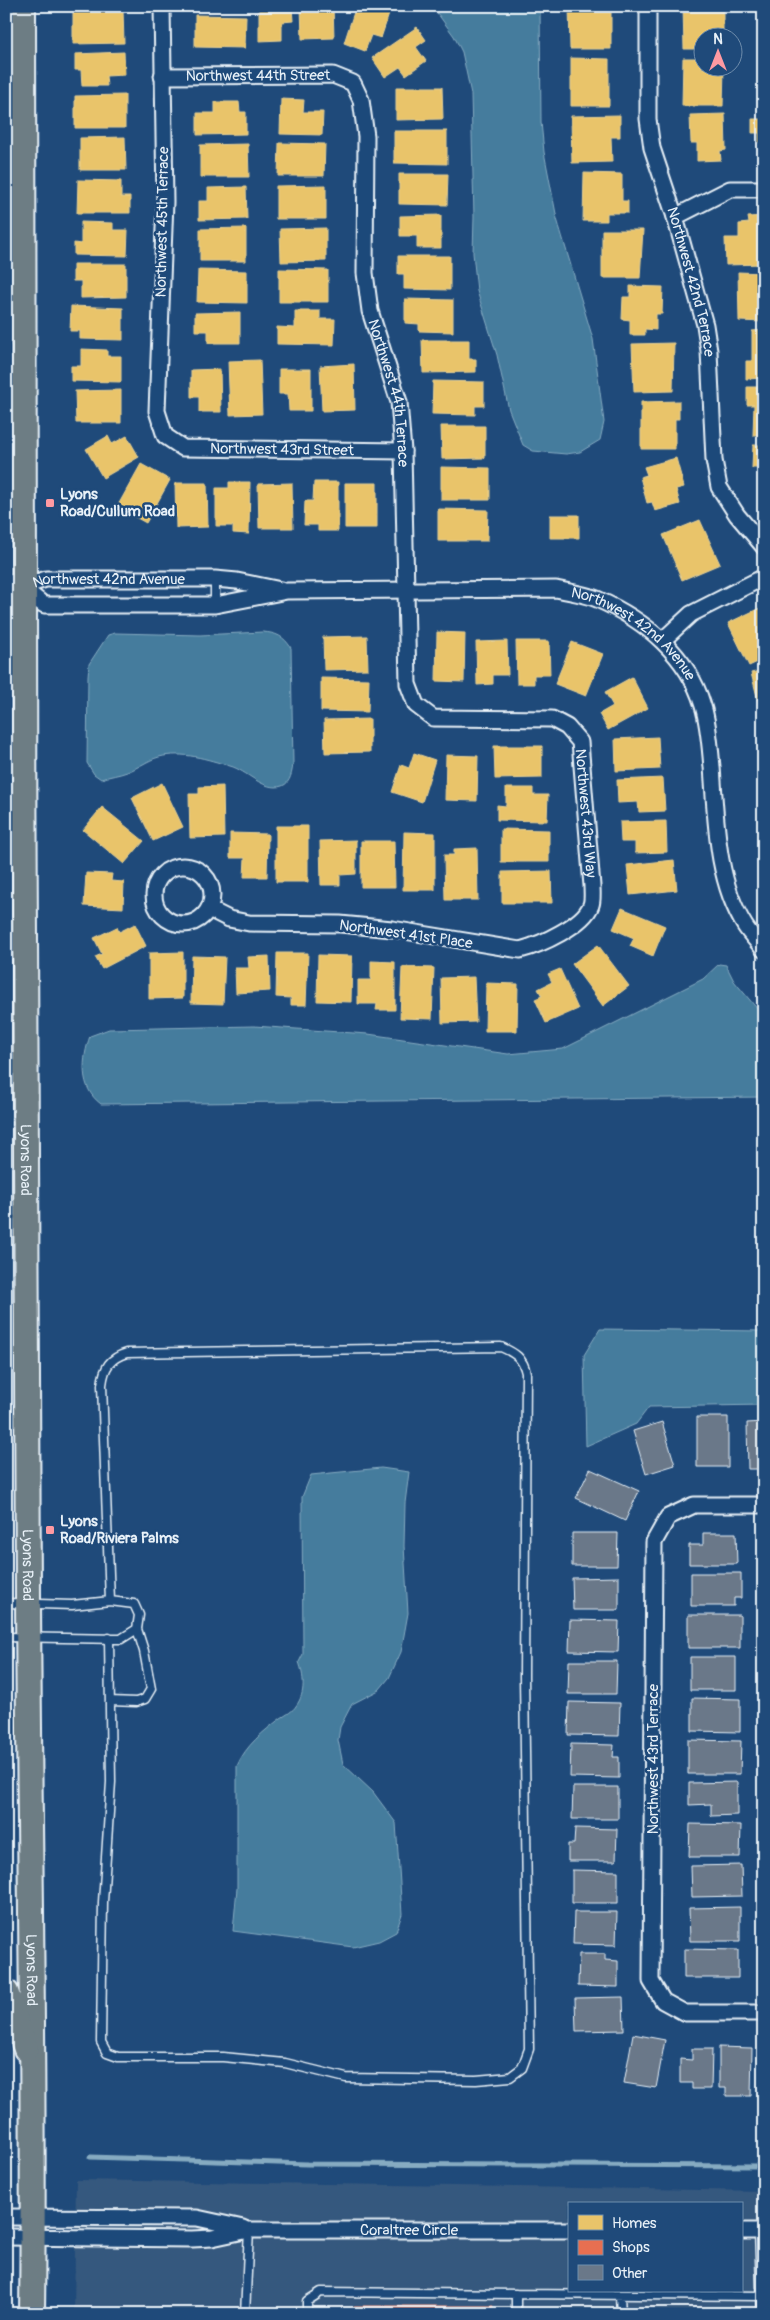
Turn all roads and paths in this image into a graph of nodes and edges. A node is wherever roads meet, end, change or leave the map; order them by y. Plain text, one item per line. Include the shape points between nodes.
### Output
1 (23, 6) edge
2 (162, 6) edge
3 (648, 6) edge
4 (14, 60) edge
5 (162, 76) junction
6 (353, 83) joint
7 (764, 189) edge
8 (675, 217) junction
9 (165, 436) joint
10 (403, 451) junction
11 (764, 547) edge
12 (764, 577) edge
13 (215, 579) junction
14 (14, 586) edge
15 (407, 590) junction
16 (287, 591) junction
17 (216, 605) junction
18 (663, 640) junction
19 (567, 727) joint
20 (591, 906) joint
21 (209, 910) dead end
22 (764, 950) edge
23 (16, 1079) edge
24 (764, 1505) edge
25 (110, 1602) junction
26 (17, 1604) edge
27 (136, 1629) junction
28 (18, 1637) edge
29 (109, 1638) junction
30 (110, 1701) junction
31 (6, 1992) edge
32 (764, 2013) edge
33 (33, 2067) junction
34 (6, 2217) edge
35 (33, 2227) junction
36 (249, 2230) junction
37 (568, 2230) edge
38 (742, 2231) edge
39 (762, 2231) edge
40 (6, 2236) edge
41 (516, 2294) junction
42 (620, 2294) junction
43 (763, 2296) edge
44 (32, 2314) edge
45 (245, 2314) edge
46 (306, 2314) edge
47 (516, 2314) edge
48 (621, 2314) edge
49 (762, 2314) edge

1 - 4 main road, Lyons Road
2 - 5 street, Northwest 45th Terrace
3 - 8 street, Northwest 42nd Terrace via 652,148
4 - 14 main road, Lyons Road via 19,100
5 - 6 street, Northwest 44th Street via 333,75
5 - 9 street, Northwest 45th Terrace via 165,202 157,411
6 - 10 street, Northwest 44th Terrace via 361,100 366,136 366,282 370,312 399,402
7 - 8 street via 730,189
8 - 11 street, Northwest 42nd Terrace via 709,351 714,460 719,487
9 - 10 street, Northwest 43rd Street via 183,448
10 - 15 street, Northwest 44th Terrace
12 - 18 street via 691,614
13 - 14 street, Northwest 42nd Avenue via 46,579
13 - 16 street, Northwest 42nd Avenue
13 - 17 lane
14 - 17 street, Northwest 42nd Avenue via 44,606
14 - 23 main road, Lyons Road
15 - 16 street, Northwest 42nd Avenue
15 - 18 street, Northwest 42nd Avenue via 556,589 595,599 630,616
15 - 19 street, Northwest 44th Terrace via 408,684 416,705 433,718 552,719
16 - 17 street, Northwest 42nd Avenue
18 - 22 street, Northwest 42nd Avenue via 686,669 703,706 719,848 728,884 745,926
19 - 20 street, Northwest 43rd Way via 580,742
20 - 21 street, Northwest 41st Place via 578,922 538,945 520,950 392,929 340,924 249,923
23 - 26 main road, Lyons Road
24 - 32 street, Northwest 43rd Terrace via 694,1505 668,1517 654,1542 651,1981 663,2001 685,2013
25 - 26 lane
25 - 27 lane via 134,1604 138,1615
25 - 30 lane via 102,1384 104,1371 116,1356 127,1353 501,1348 516,1353 524,1363 526,1373 524,1676 529,2049 522,2068 510,2076 476,2080 346,2078 285,2063 224,2057 118,2057 107,2053 101,2042 103,1902 111,1782
26 - 28 main road, Lyons Road
27 - 29 lane via 121,1639
27 - 30 lane via 151,1688 145,1699 136,1702
28 - 29 lane
28 - 33 main road, Lyons Road
29 - 30 lane
31 - 33 main road
33 - 35 main road, Lyons Road
34 - 35 street, Coraltree Circle
35 - 36 street, Coraltree Circle via 192,2239
35 - 36 street, Coraltree Circle via 197,2218
35 - 40 street, Coraltree Circle
35 - 44 main road, Lyons Road
36 - 37 street, Coraltree Circle
36 - 45 lane
38 - 39 street
39 - 43 lane
41 - 42 lane
41 - 46 lane via 321,2292 307,2301
41 - 47 lane
42 - 43 lane
42 - 48 lane
43 - 49 lane

